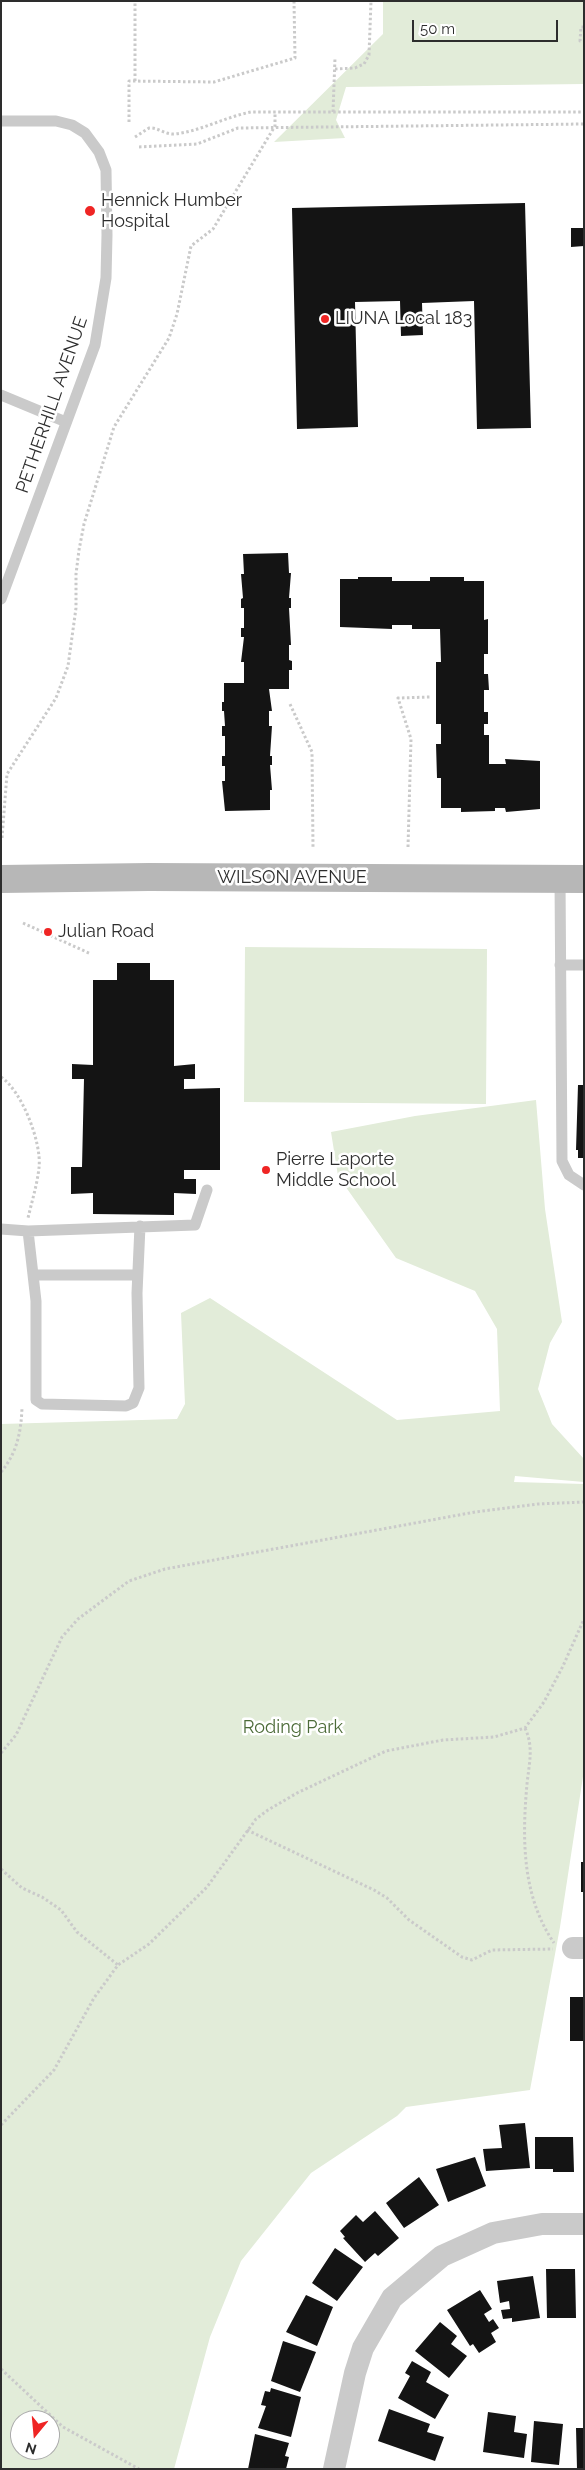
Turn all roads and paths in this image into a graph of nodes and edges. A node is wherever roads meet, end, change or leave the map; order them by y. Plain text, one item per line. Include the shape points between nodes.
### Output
1 (135, 1) edge
2 (294, 1) edge
3 (371, 1) edge
4 (584, 27) edge
5 (584, 41) edge
6 (335, 58) dead end
7 (335, 69) junction
8 (135, 81) junction
9 (275, 112) junction
10 (333, 112) junction
11 (584, 112) edge
12 (1, 121) edge
13 (129, 122) dead end
14 (584, 124) edge
15 (275, 126) junction
16 (135, 137) dead end
17 (138, 147) dead end
18 (1, 395) edge
19 (66, 422) junction
20 (1, 599) edge
21 (431, 697) dead end
22 (290, 704) dead end
23 (2, 838) edge
24 (313, 847) dead end
25 (408, 847) dead end
26 (1, 879) edge
27 (572, 879) edge
28 (23, 923) dead end
29 (91, 954) dead end
30 (560, 965) junction
31 (584, 965) edge
32 (1, 1077) edge
33 (584, 1185) edge
34 (207, 1190) dead end
35 (28, 1218) dead end
36 (140, 1226) junction
37 (1, 1229) edge
38 (28, 1231) junction
39 (33, 1275) junction
40 (137, 1275) junction
41 (22, 1403) dead end
42 (1, 1472) edge
43 (584, 1502) edge
44 (584, 1619) edge
45 (525, 1728) junction
46 (1, 1753) edge
47 (247, 1830) junction
48 (1, 1869) edge
49 (118, 1965) junction
50 (1, 2125) edge
51 (584, 2224) edge
52 (1, 2369) edge
53 (139, 2469) edge
54 (334, 2469) edge

1 - 8 path
2 - 8 path via 295,58 214,82
3 - 7 path via 369,55 364,64 355,68
4 - 5 path via 580,27 580,41
6 - 7 path
7 - 10 path
8 - 13 path via 129,81
9 - 10 path
9 - 15 path
9 - 16 path via 251,112 173,134 149,128
10 - 11 path
12 - 19 lane, PETHERHILL AVENUE via 56,121 72,125 85,133 99,152 106,170 106,278 95,345
14 - 15 path
15 - 17 path via 238,128 197,144
15 - 23 path via 213,229 191,246 178,314 169,338 114,427 84,524 68,666 56,698 7,774
18 - 19 lane
19 - 20 lane, PETHERHILL AVENUE
21 - 25 path via 398,698 411,739
22 - 24 path via 312,752
26 - 27 main road, WILSON AVENUE
27 - 30 lane
28 - 29 path
30 - 31 lane
30 - 33 lane via 562,1161 569,1174
32 - 35 path via 12,1084 32,1124 39,1166
34 - 36 lane via 195,1225
36 - 38 lane
36 - 40 lane
37 - 38 lane
38 - 39 lane
39 - 40 lane
39 - 40 lane via 36,1400 42,1404 126,1406 133,1403 139,1388
41 - 42 path via 22,1429 17,1445
43 - 46 path via 475,1512 165,1569 129,1581 78,1619 62,1637 16,1735
44 - 45 path via 564,1666
45 - 47 path via 494,1737 443,1740 386,1751 296,1792 268,1810
45 - 47 path via 531,1748 525,1815 526,1870 532,1896 558,1949 492,1950 472,1960 462,1957 409,1920 374,1890
47 - 49 path via 195,1900 149,1944
48 - 49 path via 22,1888 42,1896 61,1910 77,1932
49 - 50 path via 94,1998 54,2070
51 - 54 street via 542,2224 493,2233 442,2256 392,2298 364,2348 355,2373
52 - 53 path via 63,2428

